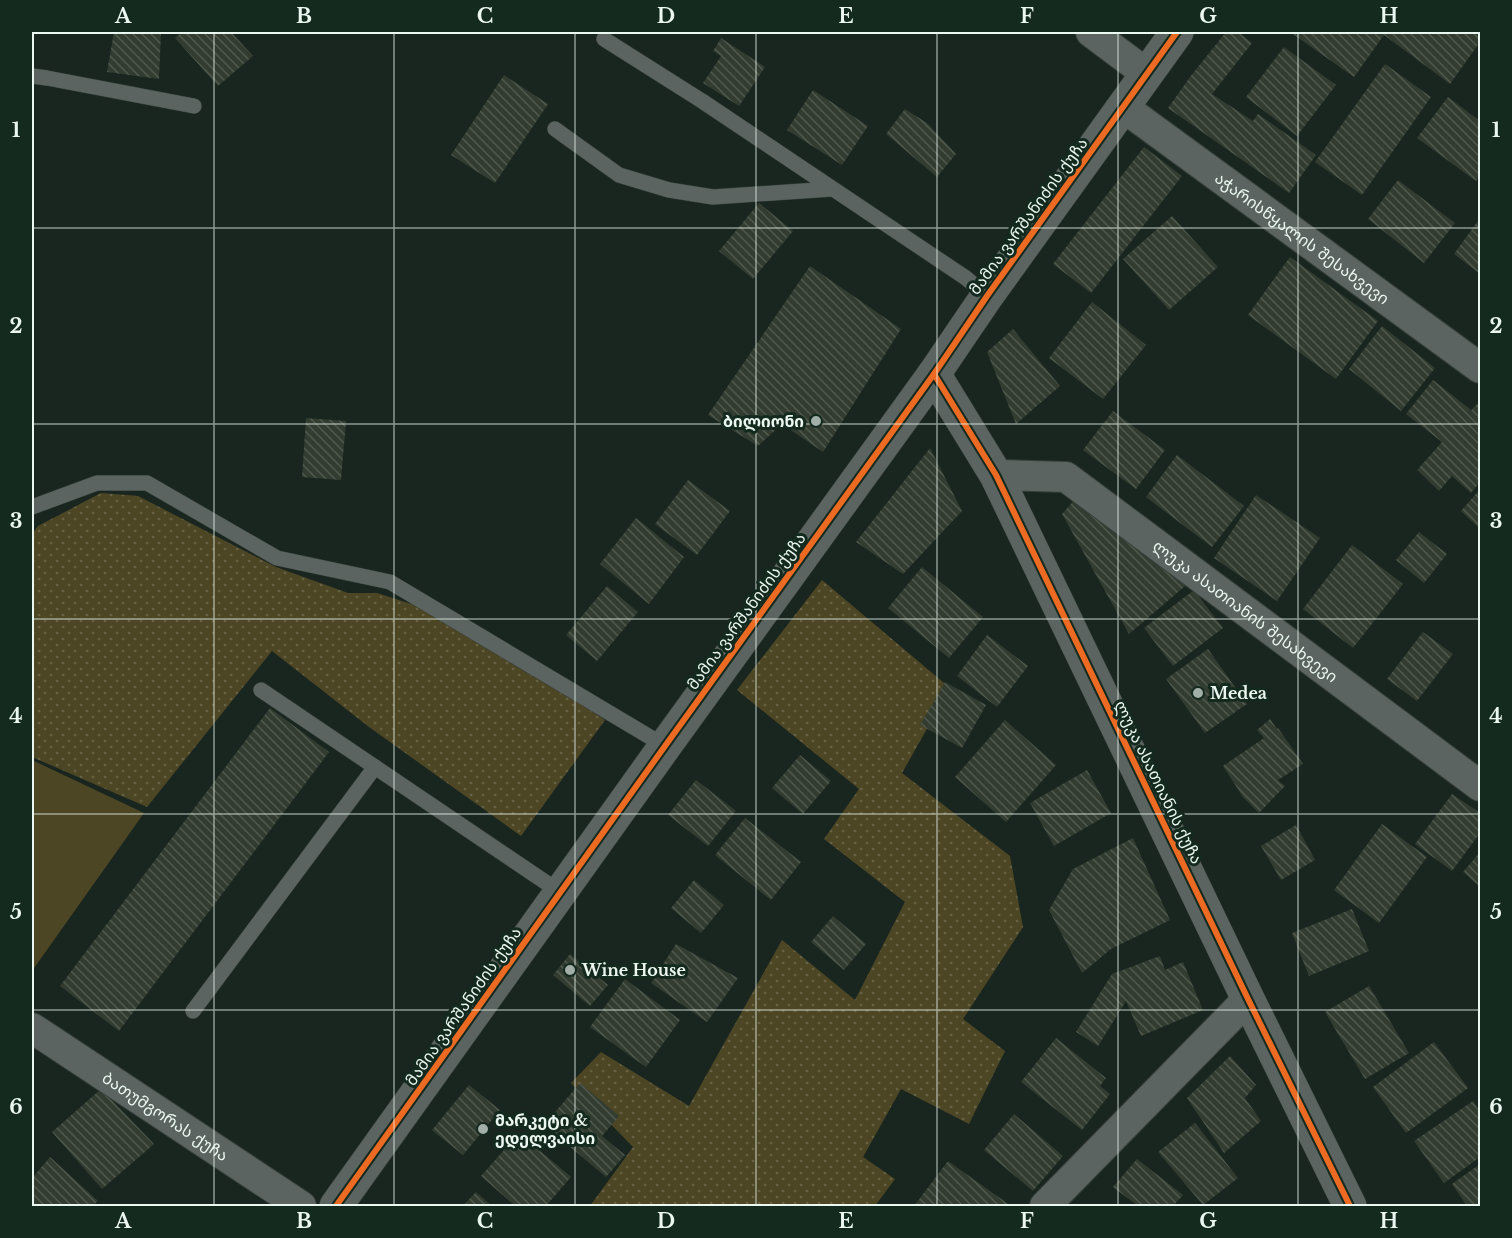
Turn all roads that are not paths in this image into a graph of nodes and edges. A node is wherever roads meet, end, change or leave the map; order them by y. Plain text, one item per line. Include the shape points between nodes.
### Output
1 (1091, 32) edge
2 (1177, 32) edge
3 (604, 39) dead end
4 (1146, 74) junction
5 (32, 76) edge
6 (194, 106) dead end
7 (1123, 107) junction
8 (555, 129) dead end
9 (832, 189) junction
10 (987, 296) junction
11 (1480, 368) edge
12 (934, 374) junction
13 (996, 475) junction
14 (32, 507) edge
15 (261, 690) dead end
16 (665, 746) junction
17 (375, 767) junction
18 (1480, 786) edge
19 (560, 892) junction
20 (1248, 999) junction
21 (193, 1011) dead end
22 (32, 1028) edge
23 (301, 1206) edge
24 (336, 1206) edge
25 (1045, 1206) edge
26 (1350, 1206) edge

1 - 4 street
2 - 4 street, მამია ვარშანიძის ქუჩა
3 - 9 lane
4 - 7 street, მამია ვარშანიძის ქუჩა
5 - 6 lane
7 - 10 street, მამია ვარშანიძის ქუჩა
7 - 11 street, აჭარისწყალის შესახვევი
8 - 9 lane via 619,175 669,190 713,197
9 - 10 lane
10 - 12 street, მამია ვარშანიძის ქუჩა
12 - 13 street, ლუკა ასათიანის ქუჩა
12 - 16 street, მამია ვარშანიძის ქუჩა
13 - 18 street, ლუკა ასათიანის შესახვევი via 1066,477
13 - 20 street, ლუკა ასათიანის ქუჩა
14 - 16 lane via 97,483 147,483 277,558 390,582
15 - 17 lane
16 - 19 street, მამია ვარშანიძის ქუჩა
17 - 19 lane
17 - 21 lane
19 - 24 street, მამია ვარშანიძის ქუჩა
20 - 25 street
20 - 26 street, ლუკა ასათიანის ქუჩა
22 - 23 street, ბათუმგორას ქუჩა

